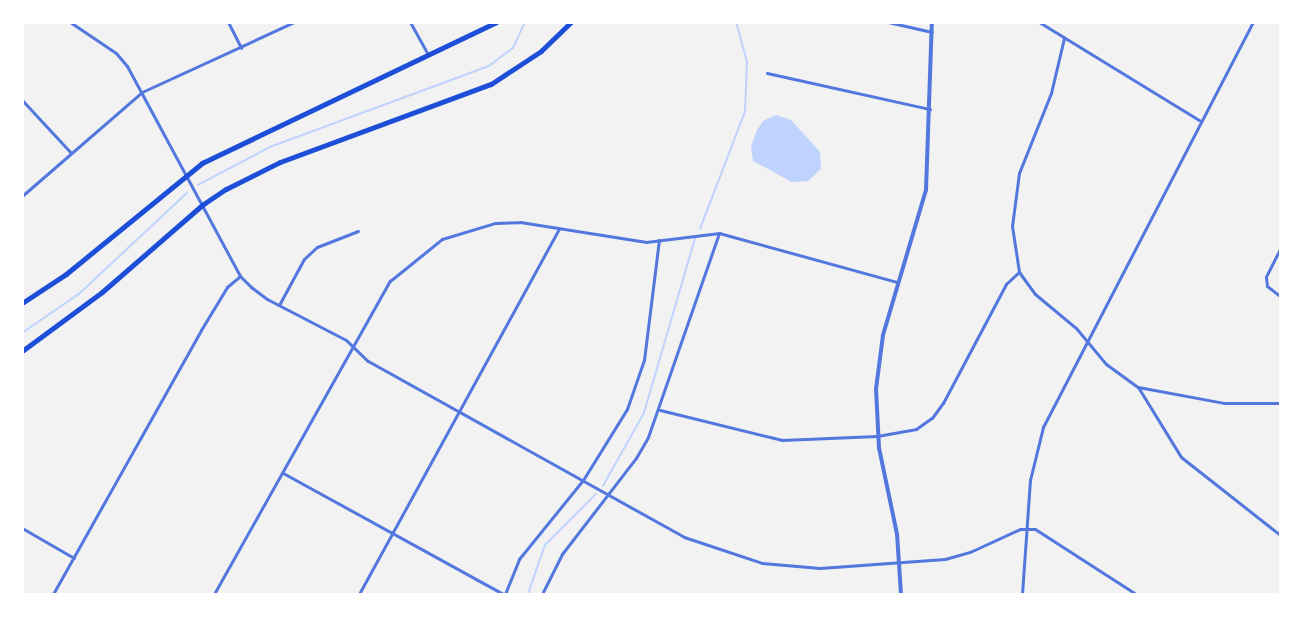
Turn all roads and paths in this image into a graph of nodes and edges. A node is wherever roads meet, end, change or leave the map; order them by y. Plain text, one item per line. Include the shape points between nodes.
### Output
1 (70, 22) edge
2 (228, 22) edge
3 (294, 22) edge
4 (410, 22) edge
5 (496, 22) edge
6 (571, 22) edge
7 (888, 22) edge
8 (932, 22) edge
9 (1040, 22) edge
10 (1253, 22) edge
11 (932, 32) junction
12 (1064, 38) junction
13 (241, 48) junction
14 (429, 56) junction
15 (767, 73) dead end
16 (142, 92) junction
17 (22, 100) edge
18 (930, 109) junction
19 (1199, 121) junction
20 (71, 153) junction
21 (185, 174) junction
22 (22, 196) edge
23 (202, 205) junction
24 (559, 229) junction
25 (358, 231) dead end
26 (718, 233) junction
27 (659, 240) junction
28 (1281, 249) edge
29 (1019, 272) junction
30 (240, 276) junction
31 (897, 282) junction
32 (1281, 296) edge
33 (22, 303) edge
34 (279, 305) junction
35 (1084, 342) junction
36 (352, 348) junction
37 (22, 351) edge
38 (1138, 387) junction
39 (1281, 403) edge
40 (660, 410) junction
41 (459, 411) junction
42 (878, 436) junction
43 (283, 473) junction
44 (583, 480) junction
45 (608, 495) junction
46 (22, 528) edge
47 (1026, 528) junction
48 (392, 534) junction
49 (1281, 535) edge
50 (74, 558) junction
51 (901, 563) junction
52 (214, 593) edge
53 (53, 594) edge
54 (220, 594) edge
55 (359, 594) edge
56 (504, 594) edge
57 (542, 594) edge
58 (901, 594) edge
59 (1022, 594) edge
60 (1136, 594) edge

1 - 16 street via 116,52
2 - 13 street
3 - 13 street
4 - 14 street
5 - 14 main road
6 - 23 main road via 541,51 491,84 280,162
7 - 11 street
8 - 11 street
9 - 12 street
10 - 19 street
11 - 18 street
12 - 19 street
12 - 29 street via 1051,93 1018,173 1012,226
13 - 16 street
14 - 21 main road via 237,145
15 - 18 street
16 - 20 street
16 - 21 street
17 - 20 street
18 - 31 street via 926,190
19 - 35 street
20 - 22 street
21 - 23 street
21 - 33 main road via 66,274
23 - 30 street
23 - 37 main road via 102,292
24 - 27 street via 646,242
24 - 36 street via 519,222 495,223 442,239 390,281
24 - 41 street
25 - 34 street via 317,247 304,259
26 - 27 street
26 - 31 street
26 - 40 street
27 - 44 street via 648,338 637,385 618,428
28 - 32 street via 1266,277 1267,286
29 - 35 street via 1035,294 1076,328
29 - 42 street via 1006,284 935,414 916,429
30 - 34 street
30 - 50 street via 227,286 201,330
31 - 42 street via 878,362
34 - 36 street via 346,340
35 - 38 street
35 - 47 street via 1036,447
36 - 41 street via 368,361
36 - 43 street
38 - 39 street via 1224,403
38 - 49 street via 1181,458
40 - 42 street via 762,438
40 - 45 street via 636,458
41 - 44 street
41 - 48 street
42 - 51 street
43 - 48 street
43 - 52 street
44 - 45 street
44 - 56 street via 519,559
45 - 51 street via 684,537 761,562 820,568
45 - 57 street via 562,554
46 - 50 street
47 - 51 street via 968,553
47 - 59 street
47 - 60 street via 1044,534
48 - 55 street
48 - 56 street
50 - 53 street
51 - 58 street
52 - 54 street

